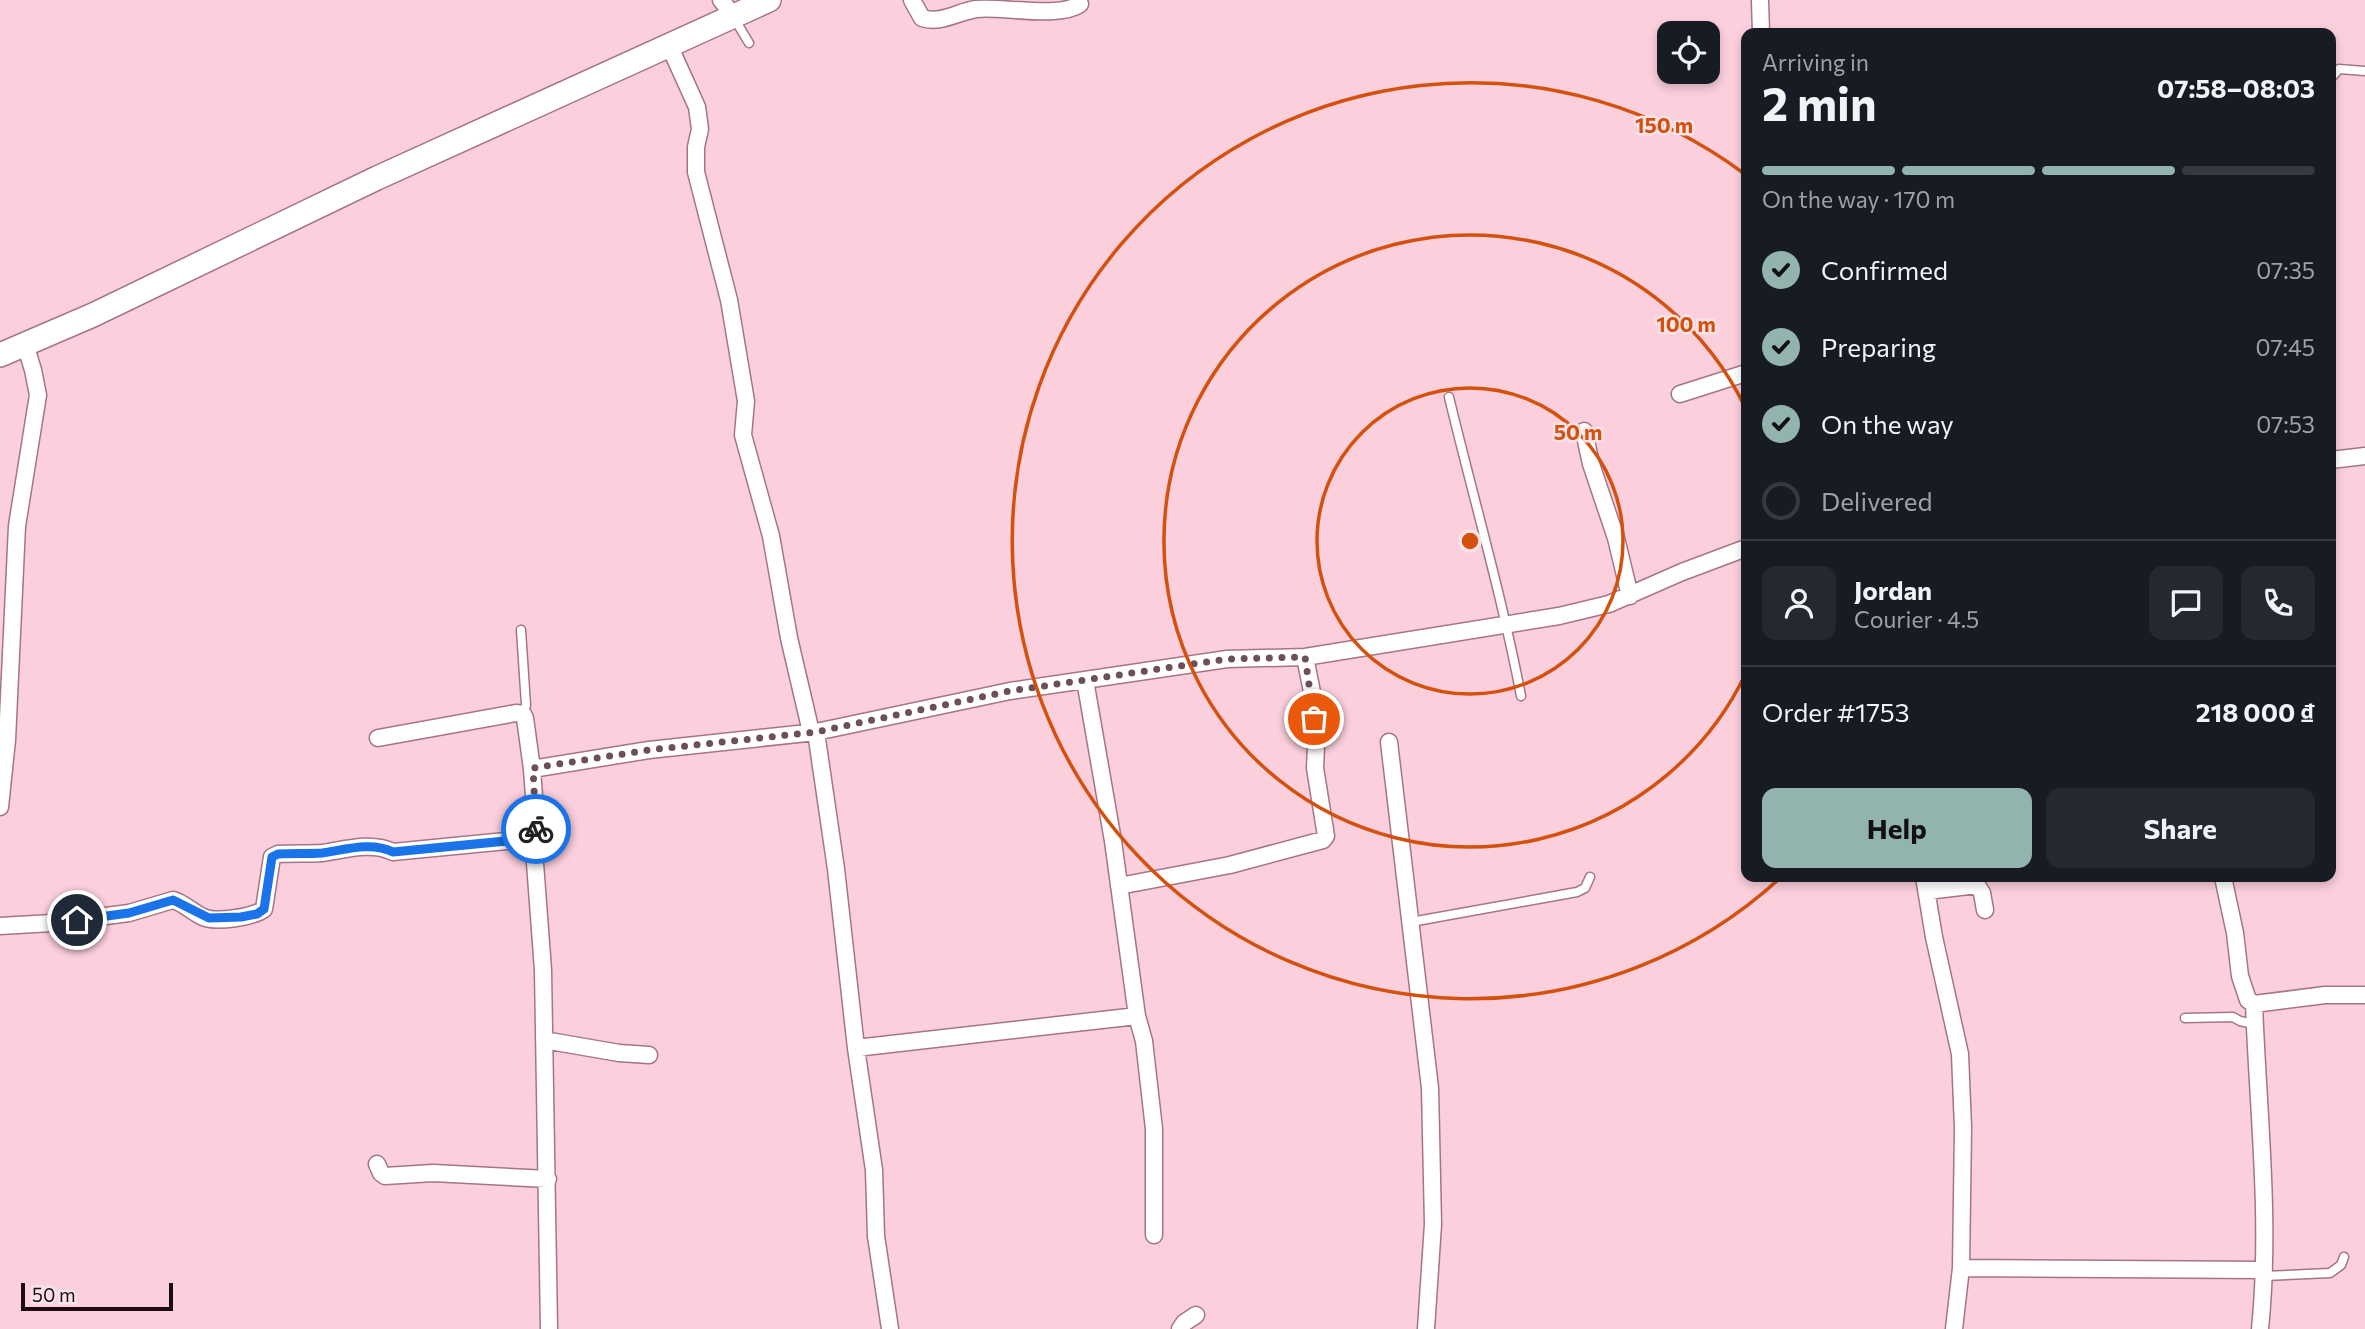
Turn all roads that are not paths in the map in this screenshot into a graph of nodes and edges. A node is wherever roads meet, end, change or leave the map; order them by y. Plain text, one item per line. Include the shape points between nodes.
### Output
1 (769, 0) edge
2 (912, 0) edge
3 (1760, 0) edge
4 (1080, 4) dead end
5 (726, 7) edge
6 (1761, 28) edge
7 (749, 43) dead end
8 (669, 45) junction
9 (2365, 71) edge
10 (2336, 72) edge
11 (24, 344) junction
12 (0, 355) edge
13 (1741, 375) edge
14 (1680, 394) dead end
15 (1449, 397) dead end
16 (1584, 431) dead end
17 (2365, 456) edge
18 (2336, 459) edge
19 (1741, 550) edge
20 (1630, 596) junction
21 (521, 629) dead end
22 (1508, 631) junction
23 (1306, 662) junction
24 (1085, 683) junction
25 (1521, 696) dead end
26 (523, 714) junction
27 (815, 734) junction
28 (378, 738) dead end
29 (1389, 742) dead end
30 (533, 768) junction
31 (1, 800) edge
32 (537, 838) junction
33 (1590, 877) dead end
34 (2224, 882) edge
35 (1119, 886) junction
36 (1928, 886) edge
37 (1985, 910) dead end
38 (1411, 922) junction
39 (0, 926) edge
40 (2365, 995) edge
41 (2254, 1003) junction
42 (1137, 1016) junction
43 (2185, 1018) dead end
44 (2255, 1024) junction
45 (544, 1040) junction
46 (856, 1048) junction
47 (649, 1055) dead end
48 (377, 1164) dead end
49 (548, 1179) junction
50 (1154, 1236) dead end
51 (2344, 1256) dead end
52 (1966, 1268) junction
53 (2264, 1273) junction
54 (1196, 1315) dead end
55 (550, 1329) edge
56 (890, 1329) edge
57 (1180, 1329) edge
58 (1426, 1329) edge
59 (1954, 1329) edge
60 (2260, 1329) edge

1 - 5 street
2 - 4 street via 922,18 930,21 975,9 1056,10
3 - 6 street
5 - 7 lane
5 - 8 street
8 - 11 street
8 - 27 street via 697,107 700,129 695,160 732,313 746,401 743,435 771,536 789,638
9 - 10 lane
11 - 12 street
11 - 31 street via 38,395 17,526
13 - 14 street
15 - 22 lane
16 - 20 street
17 - 18 street
19 - 20 street
20 - 22 street
21 - 26 lane
22 - 23 street
22 - 25 lane
23 - 24 street via 1227,659
23 - 35 street via 1317,746 1315,768 1327,831 1323,840 1230,865
24 - 27 street via 1010,691
24 - 35 street
26 - 28 street
26 - 30 street
27 - 30 street via 649,750
27 - 46 street
29 - 38 street
30 - 32 street
32 - 39 street via 393,852 354,847 278,854 272,857 264,909 241,917 204,917 173,900 129,913
32 - 45 street
33 - 38 lane via 1577,892
34 - 41 street via 2240,976 2248,1000
35 - 42 street
36 - 37 street via 1977,885
36 - 52 street via 1934,937 1960,1054
38 - 58 street via 1433,1154
40 - 41 street
41 - 44 street
42 - 46 street
42 - 50 street via 1154,1129
43 - 44 lane via 2233,1017
44 - 53 street
45 - 47 street
45 - 49 street
46 - 56 street
48 - 49 street via 385,1176 446,1173
49 - 55 street
51 - 53 lane via 2330,1273
52 - 53 street
52 - 59 street
53 - 60 street
54 - 57 street

